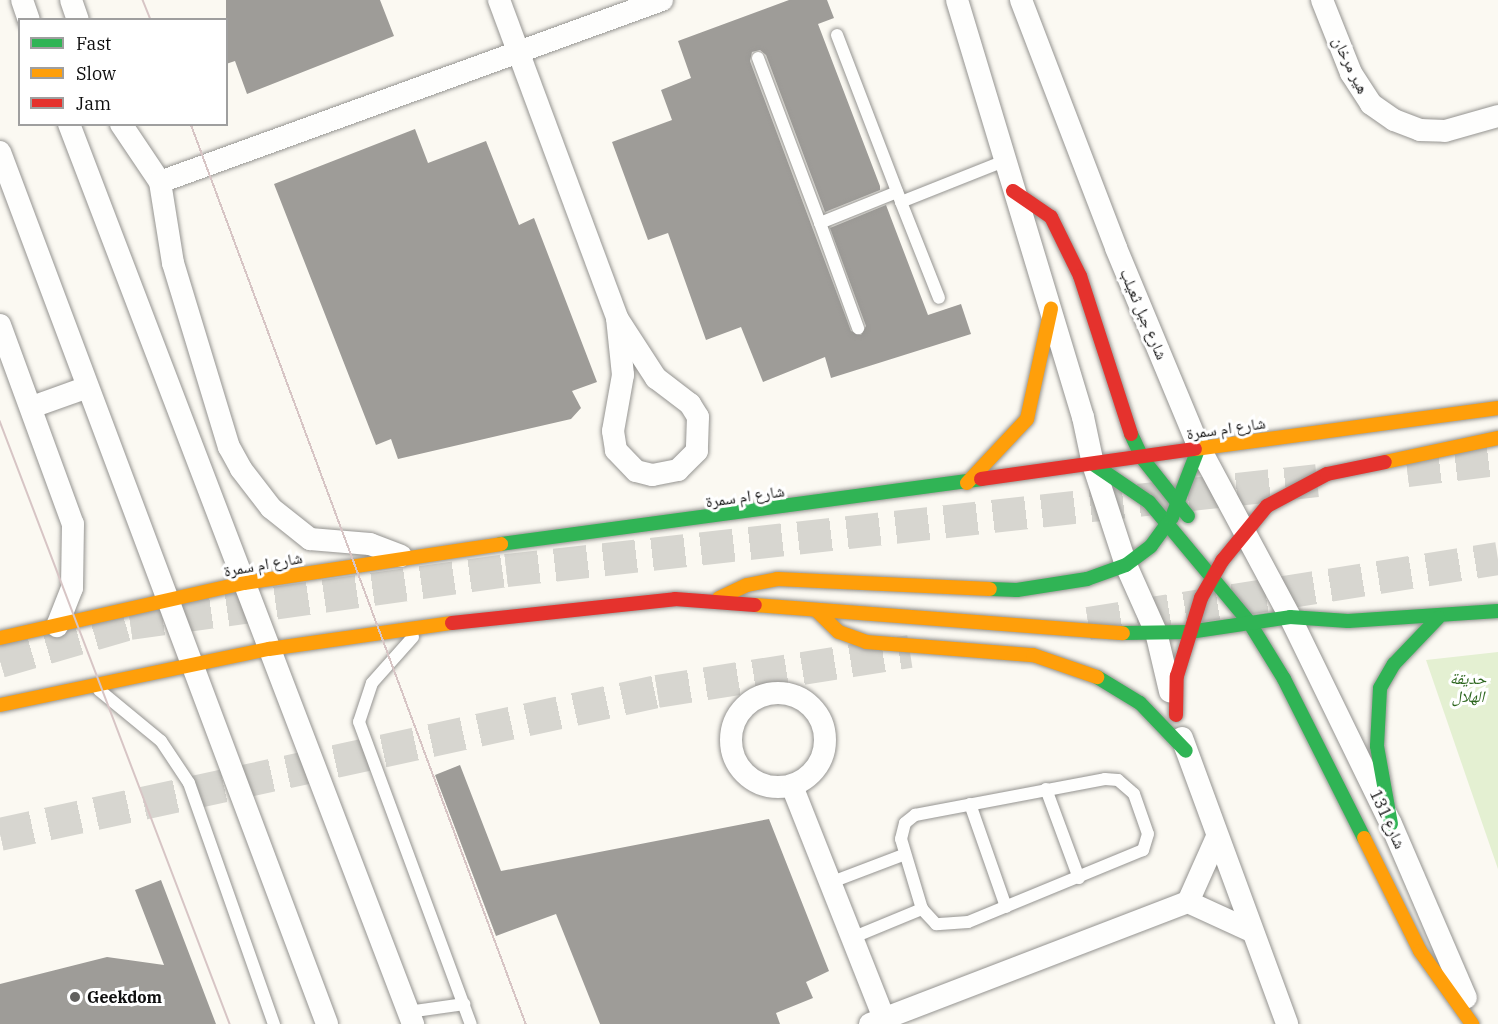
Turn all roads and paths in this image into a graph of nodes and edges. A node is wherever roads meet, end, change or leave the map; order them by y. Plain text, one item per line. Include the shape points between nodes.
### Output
1 (22, 0) edge
2 (71, 0) edge
3 (499, 0) edge
4 (662, 0) edge
5 (957, 0) edge
6 (1022, 0) edge
7 (1322, 0) edge
8 (28, 18) edge
9 (77, 18) edge
10 (837, 35) dead end
11 (519, 54) junction
12 (758, 58) dead end
13 (1498, 116) edge
14 (70, 126) edge
15 (122, 126) edge
16 (0, 152) edge
17 (1004, 161) junction
18 (160, 182) junction
19 (1013, 191) junction
20 (899, 197) junction
21 (820, 223) junction
22 (939, 298) dead end
23 (1051, 309) junction
24 (616, 318) junction
25 (0, 325) edge
26 (858, 328) dead end
27 (85, 388) junction
28 (32, 407) junction
29 (1498, 408) edge
30 (1498, 438) edge
31 (1199, 447) junction
32 (1142, 458) junction
33 (1093, 464) junction
34 (967, 483) junction
35 (1178, 504) junction
36 (1167, 525) junction
37 (1197, 528) dead end
38 (1242, 534) junction
39 (1210, 544) dead end
40 (406, 557) junction
41 (1222, 561) junction
42 (1126, 566) junction
43 (1214, 575) junction
44 (1235, 575) dead end
45 (244, 583) junction
46 (1261, 599) dead end
47 (715, 600) junction
48 (168, 602) junction
49 (817, 611) junction
50 (1498, 611) edge
51 (1290, 617) junction
52 (1438, 618) junction
53 (1249, 622) junction
54 (57, 626) junction
55 (419, 630) junction
56 (1156, 632) junction
57 (1190, 632) junction
58 (0, 638) edge
59 (269, 649) junction
60 (191, 662) junction
61 (91, 684) junction
62 (0, 705) edge
63 (1176, 715) junction
64 (1186, 751) junction
65 (792, 786) junction
66 (1046, 789) junction
67 (970, 804) junction
68 (1391, 824) junction
69 (1216, 839) junction
70 (903, 855) junction
71 (1079, 878) junction
72 (832, 882) junction
73 (1188, 902) junction
74 (1006, 907) junction
75 (922, 909) junction
76 (1251, 931) junction
77 (854, 937) junction
78 (464, 1004) junction
79 (411, 1018) edge
80 (880, 1022) edge
81 (274, 1024) edge
82 (327, 1024) edge
83 (471, 1024) edge
84 (1287, 1024) edge
85 (1475, 1024) edge

1 - 8 street
2 - 9 street
3 - 11 street
4 - 11 street
5 - 17 street
6 - 31 street, شارع جبل ثعيلب via 1116,248
7 - 13 street, هير مرخان via 1351,73 1371,104 1394,120 1420,129 1445,131
10 - 20 lane
11 - 18 street
11 - 24 street
12 - 21 lane
14 - 45 street
15 - 18 street
16 - 27 street
17 - 19 street
17 - 20 lane
18 - 40 street via 173,263 229,447 240,470 271,508 310,538 370,544
19 - 23 street
19 - 32 street via 1052,217 1080,276 1121,411
20 - 21 lane
20 - 22 lane
21 - 26 lane
23 - 33 street
23 - 34 street via 1027,419
24 - 24 street via 623,375 613,431 616,450 636,471 652,475 678,470 697,451 698,417 690,404 656,378
25 - 28 street
27 - 28 street
27 - 48 street
28 - 54 street via 73,524 72,588
29 - 31 street, شارع ام سمرة
30 - 38 street via 1327,474 1284,493
31 - 32 street, شارع ام سمرة
31 - 35 street
31 - 38 street, شارع جبل ثعيلب
32 - 33 street, شارع ام سمرة
32 - 35 street
33 - 34 street, شارع ام سمرة
33 - 36 street via 1136,492
33 - 42 street
34 - 40 street, شارع ام سمرة
35 - 36 street
35 - 37 street
36 - 42 street via 1151,546
36 - 43 street
38 - 41 street
38 - 51 street, شارع جبل ثعيلب
39 - 41 street
40 - 45 street, شارع ام سمرة
41 - 43 street
41 - 44 street
42 - 47 street via 1071,583 1017,590 777,579 747,585
42 - 56 street
43 - 53 street
43 - 57 street
45 - 48 street, شارع ام سمرة
45 - 59 street
46 - 51 street
47 - 49 street
47 - 55 street via 552,609
48 - 54 street, شارع ام سمرة
48 - 60 street
49 - 56 street via 1105,633
49 - 64 street via 839,632 866,642 1033,655 1088,672 1140,703
50 - 52 street
51 - 52 street via 1348,621
51 - 53 street
51 - 68 street, شارع 131
52 - 68 street via 1394,664 1380,688 1377,746
53 - 57 street
53 - 85 street via 1284,679 1420,951
54 - 58 street, شارع ام سمرة
55 - 59 street
55 - 78 lane via 372,684 359,722
56 - 57 street
56 - 63 street
57 - 63 street via 1178,676
59 - 60 street
59 - 79 street
60 - 61 street
60 - 82 street
61 - 62 street
61 - 81 lane via 161,741 189,783
63 - 64 street
64 - 69 street
65 - 65 street via 804,780 821,760 825,734 817,715 804,700 778,693 765,695 753,701 736,721 732,747 743,771 753,780 772,787
65 - 72 street
66 - 67 lane
66 - 71 lane
66 - 71 lane via 1118,780 1134,794 1146,821 1143,850
67 - 70 lane via 915,815 905,823
67 - 74 lane
68 - 85 street, شارع 131
69 - 73 street
69 - 76 street
70 - 72 lane
70 - 75 lane
71 - 74 lane
72 - 77 street
73 - 76 street
73 - 80 street
74 - 75 lane via 950,926 936,924
75 - 77 lane
76 - 84 street
77 - 80 street
78 - 79 lane
78 - 83 lane

